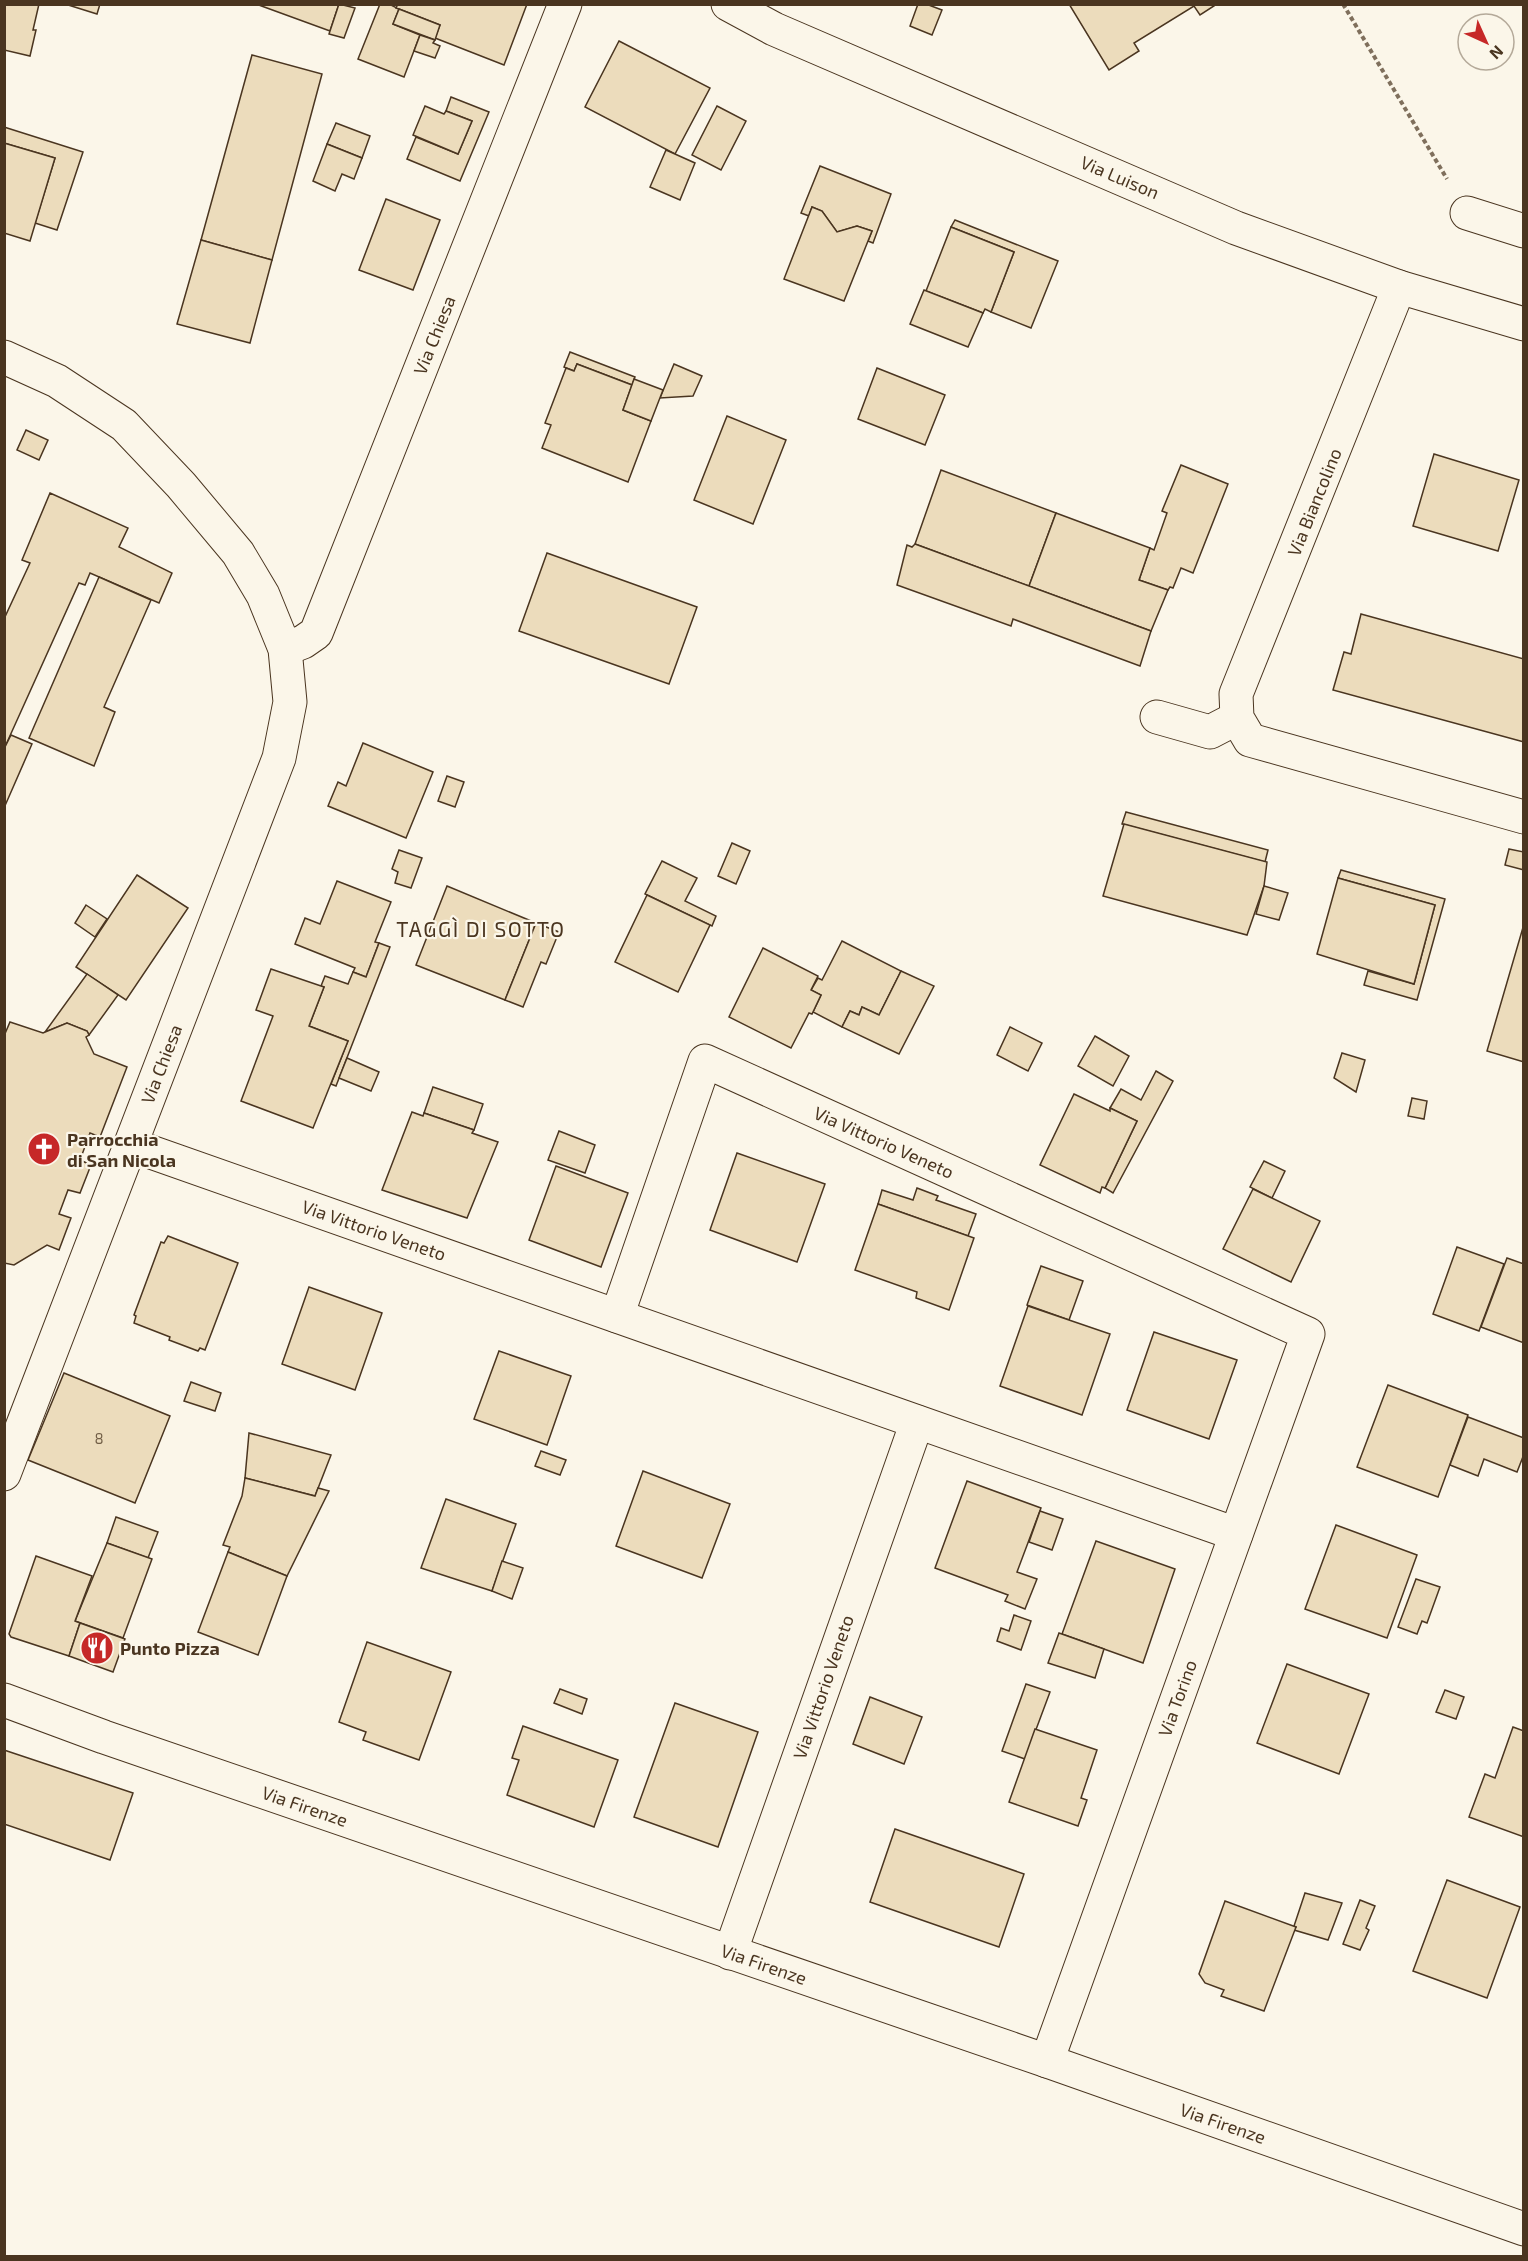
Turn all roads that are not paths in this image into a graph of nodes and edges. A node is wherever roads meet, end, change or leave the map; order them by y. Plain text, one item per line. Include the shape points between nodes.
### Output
1 (565, 4) edge
2 (728, 4) edge
3 (1467, 213) road end
4 (1524, 231) edge
5 (1399, 287) junction
6 (1524, 324) edge
7 (4, 357) edge
8 (285, 649) junction
9 (1156, 717) dead end
10 (1237, 718) junction
11 (1524, 817) edge
12 (131, 1144) junction
13 (617, 1316) junction
14 (1308, 1334) joint
15 (916, 1422) junction
16 (4, 1474) edge
17 (1236, 1534) junction
18 (4, 1700) edge
19 (730, 1953) junction
20 (1047, 2061) junction
21 (1524, 2229) edge

1 - 8 street, Via Chiesa via 316,633
2 - 5 street, Via Luison via 774,29 1236,228
3 - 4 street
5 - 6 street, Via Luison
5 - 10 street, Via Biancolino via 1236,694
7 - 8 street, Via Chiesa via 57,381 124,426 165,468 238,553 263,595
8 - 12 street, Via Chiesa via 290,702 279,758
9 - 10 street via 1210,732
10 - 11 street via 1250,740
12 - 13 street, Via Vittorio Veneto
12 - 16 street, Via Chiesa
13 - 14 street, Via Vittorio Veneto via 705,1061
13 - 15 street, Via Vittorio Veneto
14 - 17 street, Via Torino
15 - 17 street, Via Vittorio Veneto
15 - 19 street, Via Vittorio Veneto
17 - 20 street, Via Torino
18 - 19 street, Via Firenze
19 - 20 street, Via Firenze
20 - 21 street, Via Firenze

